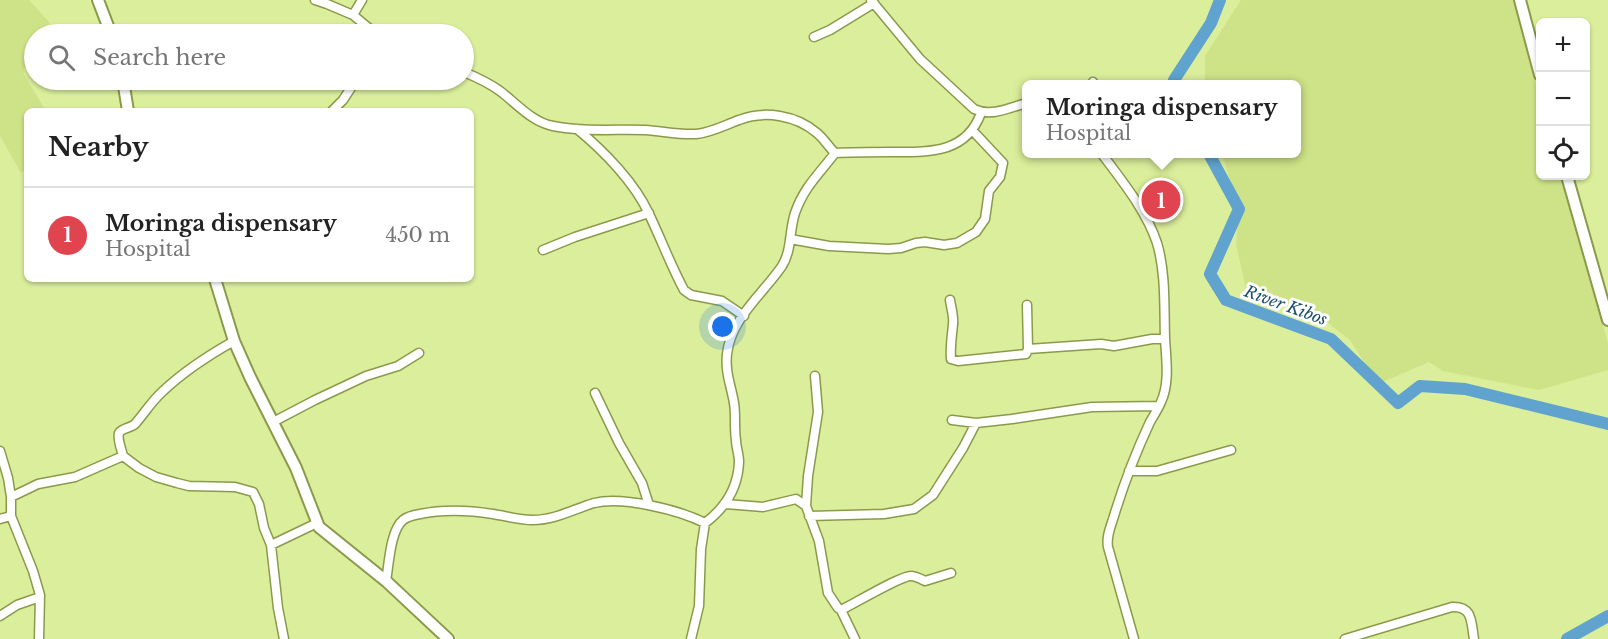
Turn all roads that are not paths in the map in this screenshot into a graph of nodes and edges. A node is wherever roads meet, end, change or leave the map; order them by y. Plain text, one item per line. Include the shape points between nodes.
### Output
1 (315, 0) edge
2 (362, 0) edge
3 (1520, 0) edge
4 (100, 1) edge
5 (872, 2) edge
6 (353, 15) junction
7 (108, 24) edge
8 (364, 24) edge
9 (814, 37) dead end
10 (1539, 72) edge
11 (474, 76) edge
12 (125, 90) edge
13 (349, 90) edge
14 (1022, 104) edge
15 (128, 108) edge
16 (335, 108) edge
17 (981, 112) junction
18 (577, 129) junction
19 (972, 130) junction
20 (835, 153) junction
21 (1105, 158) edge
22 (1568, 180) edge
23 (649, 213) junction
24 (790, 239) junction
25 (543, 250) dead end
26 (216, 282) edge
27 (950, 300) dead end
28 (1027, 305) dead end
29 (744, 316) junction
30 (1608, 320) edge
31 (1165, 339) junction
32 (234, 341) junction
33 (1028, 350) junction
34 (419, 353) dead end
35 (815, 376) dead end
36 (595, 393) dead end
37 (1159, 406) junction
38 (952, 420) dead end
39 (273, 422) junction
40 (976, 423) junction
41 (1231, 450) dead end
42 (0, 451) edge
43 (123, 456) junction
44 (1129, 471) junction
45 (11, 497) junction
46 (726, 504) junction
47 (649, 505) junction
48 (806, 506) junction
49 (11, 516) junction
50 (809, 516) junction
51 (0, 519) edge
52 (317, 523) junction
53 (705, 523) junction
54 (271, 545) junction
55 (951, 573) dead end
56 (386, 581) junction
57 (40, 597) junction
58 (841, 610) junction
59 (0, 616) edge
60 (39, 639) edge
61 (284, 639) edge
62 (448, 639) edge
63 (691, 639) edge
64 (855, 639) edge
65 (1134, 639) edge
66 (1345, 639) edge
67 (1474, 639) edge

1 - 6 street
2 - 6 street
3 - 10 street
4 - 7 street
5 - 9 street
5 - 17 street via 920,60
6 - 8 street
11 - 18 street via 500,90 539,122
12 - 15 street
13 - 16 street
14 - 17 street
17 - 19 street
18 - 20 street via 694,135 762,115 801,122
18 - 23 street via 628,182
19 - 20 street via 959,142 933,151
19 - 24 street via 1003,163 1000,177 989,191 985,219 967,238 950,245 925,242 895,249 829,246
20 - 24 street via 805,190
21 - 31 street via 1140,209 1156,243 1161,260
22 - 30 street
23 - 25 street
23 - 29 street via 684,290 722,301
24 - 29 street via 782,266
26 - 32 street
27 - 33 street via 953,360 1023,356
28 - 33 street
29 - 46 street via 733,333 727,354 739,462
31 - 33 street
31 - 37 street via 1166,383
32 - 39 street
32 - 43 street via 162,391 134,426 121,431
34 - 39 street
35 - 48 street via 818,412
36 - 47 street via 642,483
37 - 40 street via 1092,407
37 - 44 street
38 - 40 street
39 - 52 street
40 - 50 street via 933,495 917,507 884,514
41 - 44 street via 1156,471
42 - 45 street
43 - 45 street via 75,477 38,484
43 - 54 street via 156,477 177,483 249,489 259,504
44 - 65 street via 1107,542
45 - 49 street
46 - 48 street via 763,507 796,499
46 - 53 street
47 - 53 street
47 - 56 street via 605,501 534,520 444,510 411,516 395,533
48 - 50 street
49 - 51 street
49 - 57 street
50 - 58 street via 819,541 828,594
52 - 54 street
52 - 56 street
53 - 63 street via 699,606
54 - 61 street
55 - 58 street via 928,581 906,577
56 - 62 street
57 - 59 street
57 - 60 street
58 - 64 street
66 - 67 street via 1459,606 1470,615

